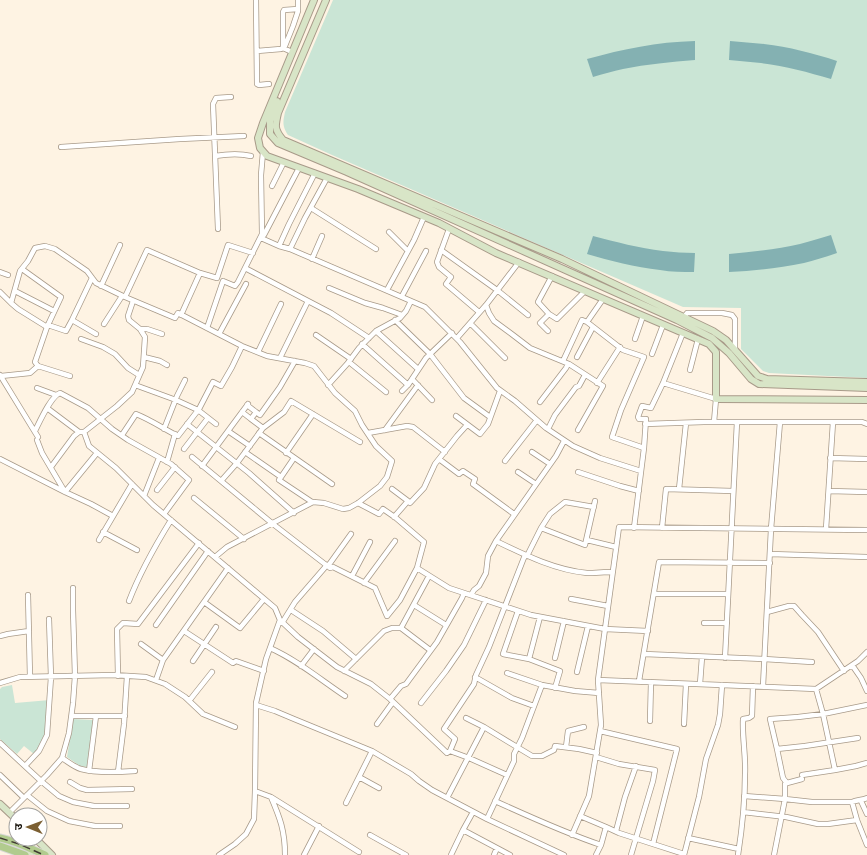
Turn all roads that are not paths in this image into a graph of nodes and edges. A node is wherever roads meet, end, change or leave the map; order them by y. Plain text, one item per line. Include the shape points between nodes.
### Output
1 (256, 0) edge
2 (298, 0) edge
3 (314, 0) edge
4 (318, 0) edge
5 (326, 0) edge
6 (298, 9) junction
7 (283, 48) junction
8 (257, 51) junction
9 (292, 52) junction
10 (269, 84) dead end
11 (231, 97) dead end
12 (244, 136) dead end
13 (214, 138) junction
14 (61, 147) dead end
15 (263, 152) junction
16 (215, 156) junction
17 (251, 156) dead end
18 (284, 162) junction
19 (299, 168) junction
20 (315, 173) junction
21 (327, 178) junction
22 (272, 186) dead end
23 (422, 206) junction
24 (311, 208) junction
25 (421, 216) junction
26 (218, 229) dead end
27 (449, 229) junction
28 (389, 232) dead end
29 (322, 236) dead end
30 (261, 237) junction
31 (120, 245) dead end
32 (279, 246) junction
33 (376, 249) dead end
34 (290, 250) junction
35 (441, 250) junction
36 (408, 251) junction
37 (426, 251) dead end
38 (253, 253) junction
39 (312, 259) junction
40 (519, 262) junction
41 (245, 268) junction
42 (22, 269) junction
43 (0, 272) edge
44 (200, 273) junction
45 (8, 275) dead end
46 (552, 276) junction
47 (92, 278) junction
48 (246, 284) dead end
49 (101, 286) junction
50 (329, 288) dead end
51 (387, 290) junction
52 (497, 290) junction
53 (14, 291) junction
54 (585, 291) junction
55 (0, 292) edge
56 (402, 296) junction
57 (123, 297) junction
58 (604, 299) junction
59 (133, 301) junction
60 (308, 301) junction
61 (411, 301) junction
62 (11, 303) junction
63 (281, 304) dead end
64 (486, 305) junction
65 (54, 311) junction
66 (479, 312) junction
67 (549, 314) junction
68 (182, 315) junction
69 (402, 315) junction
70 (528, 315) dead end
71 (643, 316) junction
72 (684, 317) junction
73 (72, 320) junction
74 (395, 320) junction
75 (587, 322) junction
76 (470, 323) junction
77 (104, 324) dead end
78 (664, 325) junction
79 (47, 326) junction
80 (593, 327) junction
81 (207, 328) junction
82 (140, 329) junction
83 (376, 331) junction
84 (548, 331) dead end
85 (452, 333) junction
86 (683, 333) junction
87 (96, 334) dead end
88 (162, 334) dead end
89 (219, 334) junction
90 (316, 335) dead end
91 (369, 338) junction
92 (457, 338) junction
93 (81, 339) dead end
94 (635, 339) dead end
95 (698, 339) junction
96 (362, 344) junction
97 (242, 346) junction
98 (620, 347) junction
99 (258, 352) junction
100 (716, 352) junction
101 (732, 352) junction
102 (430, 354) junction
103 (652, 354) dead end
104 (144, 357) junction
105 (577, 357) dead end
106 (280, 358) junction
107 (506, 358) dead end
108 (295, 361) junction
109 (350, 361) junction
110 (563, 361) junction
111 (568, 364) junction
112 (167, 365) dead end
113 (38, 366) junction
114 (418, 369) junction
115 (690, 370) dead end
116 (1, 375) edge
117 (585, 375) junction
118 (70, 376) dead end
119 (139, 376) junction
120 (412, 379) junction
121 (185, 380) dead end
122 (597, 382) junction
123 (867, 382) edge
124 (663, 383) junction
125 (135, 385) junction
126 (328, 385) junction
127 (408, 385) junction
128 (418, 385) junction
129 (36, 388) dead end
130 (867, 388) edge
131 (402, 391) dead end
132 (500, 391) junction
133 (386, 392) dead end
134 (56, 395) junction
135 (716, 399) junction
136 (176, 400) junction
137 (432, 400) dead end
138 (867, 400) edge
139 (540, 402) dead end
140 (47, 408) junction
141 (198, 410) junction
142 (242, 412) junction
143 (256, 412) junction
144 (313, 414) junction
145 (456, 416) dead end
146 (490, 417) junction
147 (208, 418) junction
148 (101, 419) junction
149 (251, 419) junction
150 (537, 420) junction
151 (714, 422) junction
152 (737, 422) junction
153 (780, 422) junction
154 (833, 422) junction
155 (686, 423) junction
156 (187, 424) junction
157 (216, 424) dead end
158 (645, 424) junction
159 (867, 424) edge
160 (467, 425) junction
161 (263, 428) junction
162 (164, 429) junction
163 (548, 429) junction
164 (385, 430) junction
165 (578, 430) dead end
166 (35, 431) junction
167 (228, 431) junction
168 (82, 432) junction
169 (197, 432) junction
170 (259, 433) junction
171 (368, 433) junction
172 (175, 434) junction
173 (122, 435) junction
174 (564, 441) junction
175 (360, 442) dead end
176 (250, 446) junction
177 (216, 447) junction
178 (644, 448) junction
179 (184, 449) dead end
180 (245, 452) junction
181 (445, 452) junction
182 (532, 452) dead end
183 (97, 453) junction
184 (286, 453) junction
185 (160, 458) junction
186 (192, 458) dead end
187 (294, 458) junction
188 (830, 458) junction
189 (0, 459) edge
190 (439, 459) junction
191 (867, 459) edge
192 (505, 461) dead end
193 (167, 462) junction
194 (237, 463) junction
195 (550, 464) junction
196 (202, 466) junction
197 (51, 467) junction
198 (175, 467) junction
199 (641, 470) junction
200 (518, 472) dead end
201 (578, 472) dead end
202 (281, 477) junction
203 (221, 481) junction
204 (132, 484) junction
205 (332, 484) dead end
206 (536, 484) junction
207 (392, 489) dead end
208 (679, 489) junction
209 (157, 490) dead end
210 (639, 491) junction
211 (733, 491) junction
212 (829, 491) junction
213 (65, 492) junction
214 (867, 492) edge
215 (144, 496) junction
216 (194, 498) dead end
217 (408, 501) junction
218 (595, 501) dead end
219 (312, 502) junction
220 (358, 503) junction
221 (594, 508) junction
222 (294, 513) junction
223 (164, 514) junction
224 (514, 514) junction
225 (113, 516) junction
226 (394, 517) junction
227 (171, 520) junction
228 (273, 524) junction
229 (541, 528) junction
230 (634, 528) junction
231 (662, 528) junction
232 (731, 528) junction
233 (771, 529) junction
234 (826, 529) junction
235 (867, 530) edge
236 (103, 532) junction
237 (351, 534) dead end
238 (244, 539) junction
239 (99, 540) dead end
240 (587, 540) junction
241 (394, 541) dead end
242 (496, 541) junction
243 (370, 542) dead end
244 (198, 543) junction
245 (616, 547) junction
246 (137, 550) dead end
247 (208, 551) junction
248 (770, 554) junction
249 (526, 555) junction
250 (867, 557) edge
251 (215, 558) junction
252 (730, 563) junction
253 (770, 563) junction
254 (327, 566) junction
255 (228, 568) junction
256 (417, 568) junction
257 (612, 572) junction
258 (352, 576) junction
259 (429, 576) junction
260 (364, 583) junction
261 (74, 588) dead end
262 (464, 593) junction
263 (654, 594) junction
264 (728, 594) junction
265 (28, 595) dead end
266 (471, 595) junction
267 (264, 599) junction
268 (571, 599) dead end
269 (486, 600) junction
270 (129, 601) dead end
271 (204, 602) junction
272 (414, 605) junction
273 (505, 606) junction
274 (608, 606) junction
275 (291, 610) junction
276 (518, 611) junction
277 (767, 612) junction
278 (540, 617) junction
279 (50, 619) dead end
280 (564, 621) junction
281 (281, 622) junction
282 (704, 623) dead end
283 (727, 623) junction
284 (156, 625) dead end
285 (446, 625) junction
286 (588, 626) junction
287 (216, 627) dead end
288 (401, 628) junction
289 (605, 629) junction
290 (29, 631) junction
291 (184, 631) junction
292 (648, 631) junction
293 (0, 636) edge
294 (141, 644) dead end
295 (204, 644) junction
296 (270, 648) junction
297 (314, 649) junction
298 (430, 650) junction
299 (867, 652) edge
300 (644, 654) junction
301 (702, 657) junction
302 (555, 658) dead end
303 (725, 658) junction
304 (356, 659) junction
305 (529, 659) junction
306 (764, 659) junction
307 (163, 660) junction
308 (193, 661) dead end
309 (812, 662) dead end
310 (852, 665) junction
311 (301, 666) junction
312 (344, 670) junction
313 (264, 671) junction
314 (844, 671) junction
315 (212, 672) dead end
316 (577, 672) dead end
317 (507, 673) dead end
318 (75, 676) junction
319 (118, 676) junction
320 (127, 676) junction
321 (30, 677) junction
322 (51, 677) junction
323 (475, 677) junction
324 (156, 680) junction
325 (598, 680) junction
326 (639, 681) junction
327 (651, 682) junction
328 (0, 683) edge
329 (686, 684) junction
330 (700, 684) junction
331 (722, 685) junction
332 (542, 686) junction
333 (753, 686) junction
334 (763, 686) junction
335 (555, 688) junction
336 (816, 689) junction
337 (867, 691) edge
338 (599, 693) junction
339 (345, 696) dead end
340 (189, 701) junction
341 (392, 701) junction
342 (421, 703) dead end
343 (256, 705) junction
344 (867, 705) edge
345 (534, 706) junction
346 (823, 714) junction
347 (72, 716) junction
348 (96, 716) junction
349 (125, 716) junction
350 (466, 718) dead end
351 (650, 721) dead end
352 (377, 724) dead end
353 (684, 724) dead end
354 (235, 727) dead end
355 (484, 727) junction
356 (584, 727) dead end
357 (600, 731) junction
358 (858, 738) dead end
359 (829, 742) junction
360 (0, 743) edge
361 (517, 747) junction
362 (566, 747) junction
363 (777, 749) junction
364 (372, 751) junction
365 (450, 751) junction
366 (596, 755) junction
367 (62, 758) junction
368 (469, 758) junction
369 (867, 763) edge
370 (25, 766) junction
371 (636, 766) junction
372 (835, 770) junction
373 (89, 771) junction
374 (135, 771) dead end
375 (118, 772) junction
376 (0, 775) edge
377 (507, 775) junction
378 (359, 777) junction
379 (41, 781) junction
380 (70, 782) dead end
381 (787, 783) junction
382 (379, 788) dead end
383 (132, 789) dead end
384 (255, 791) junction
385 (26, 796) junction
386 (744, 796) junction
387 (271, 797) junction
388 (447, 798) junction
389 (867, 798) edge
390 (784, 799) junction
391 (495, 801) junction
392 (861, 801) junction
393 (852, 802) junction
394 (346, 803) dead end
395 (0, 804) edge
396 (127, 806) dead end
397 (15, 807) edge
398 (8, 812) edge
399 (473, 812) junction
400 (743, 812) junction
401 (867, 814) edge
402 (580, 816) junction
403 (781, 816) junction
404 (487, 819) junction
405 (857, 820) junction
406 (120, 826) dead end
407 (320, 826) junction
408 (606, 827) junction
409 (463, 830) junction
410 (616, 832) junction
411 (572, 835) junction
412 (370, 836) dead end
413 (0, 838) edge
414 (636, 838) junction
415 (688, 838) junction
416 (653, 844) junction
417 (601, 845) junction
418 (867, 845) edge
419 (0, 846) edge
420 (44, 847) edge
421 (497, 848) junction
422 (739, 849) junction
423 (30, 852) edge
424 (359, 852) dead end
425 (684, 854) edge
426 (25, 855) edge
427 (45, 855) edge
428 (52, 855) edge
429 (219, 855) edge
430 (285, 855) edge
431 (304, 855) edge
432 (406, 855) edge
433 (451, 855) edge
434 (494, 855) edge
435 (510, 855) edge
436 (564, 855) edge
437 (596, 855) edge
438 (631, 855) edge
439 (738, 855) edge
440 (774, 855) edge

1 - 8 street
2 - 6 street
3 - 9 street
4 - 23 street via 274,108 270,134 278,143
5 - 72 street via 278,113 275,126 283,140 562,259
6 - 7 street
6 - 7 street via 282,12
7 - 8 street
7 - 9 street
8 - 10 street via 257,84
9 - 15 street via 258,138
11 - 13 street via 216,98 213,104
12 - 13 street
13 - 14 street
13 - 16 street
15 - 18 street
15 - 30 street
16 - 17 street
16 - 26 street
18 - 19 street
18 - 22 street
19 - 20 street
19 - 30 street
20 - 21 street
20 - 32 street
21 - 24 street
21 - 25 street
23 - 25 street
23 - 101 street via 677,320 712,338
24 - 33 street
24 - 34 street
25 - 27 street
25 - 36 street
27 - 35 street
27 - 40 street
28 - 36 street
29 - 39 street
30 - 32 street
30 - 38 street
31 - 49 street
32 - 34 street
34 - 39 street
35 - 52 street
35 - 66 street via 437,262 451,277 446,284
36 - 51 street
37 - 56 street
38 - 41 street
38 - 44 street via 228,244 217,278
39 - 51 street
40 - 46 street
40 - 52 street
41 - 60 street
41 - 81 street via 235,286 223,281
42 - 47 street via 35,248 45,246 55,249 80,266
42 - 53 street
42 - 65 street via 61,297
43 - 45 street
44 - 57 street via 147,250
44 - 68 street
46 - 54 street
46 - 67 street via 538,302
47 - 49 street
47 - 73 street
48 - 89 street
49 - 57 street
50 - 69 street via 365,304
51 - 56 street
52 - 64 street
52 - 70 street
53 - 62 street
53 - 65 street
54 - 58 street
54 - 67 street via 557,319
55 - 62 street
56 - 61 street
57 - 59 street
57 - 77 street
58 - 71 street
58 - 75 street
59 - 68 street via 175,318 178,313
59 - 82 street via 128,316
60 - 91 street
60 - 106 street
61 - 69 street
61 - 85 street via 426,306
62 - 79 street
63 - 99 street
64 - 66 street
64 - 110 street via 494,321 530,348
65 - 79 street
66 - 76 street
67 - 84 street via 540,323
68 - 81 street
69 - 74 street
71 - 78 street
71 - 94 street
72 - 101 street via 726,340
72 - 101 street via 687,313 732,315 735,319
73 - 79 street via 66,331
73 - 87 street
74 - 83 street
74 - 102 street
75 - 80 street
75 - 110 street via 582,320
76 - 92 street
76 - 107 street
78 - 86 street
78 - 103 street
79 - 113 street via 35,362
80 - 98 street
80 - 105 street
81 - 89 street
82 - 88 street
82 - 104 street via 145,337
83 - 91 street
83 - 114 street
85 - 92 street
85 - 102 street
86 - 95 street
86 - 124 street
89 - 97 street
90 - 109 street
91 - 96 street
92 - 132 street
93 - 119 street via 114,354
95 - 100 street via 710,344
95 - 115 street
96 - 109 street
96 - 127 street
97 - 99 street
97 - 141 street via 221,386 213,382
98 - 122 street
98 - 178 street via 644,358 612,437
99 - 106 street
100 - 101 street
100 - 135 street
101 - 123 street via 758,376 767,379
101 - 130 street via 751,379 759,384
102 - 114 street
102 - 146 street via 464,398
104 - 112 street
104 - 119 street
106 - 108 street
108 - 126 street via 314,366
108 - 143 street via 260,415
109 - 126 street
109 - 133 street
110 - 111 street
111 - 117 street
111 - 139 street
113 - 116 street via 30,373
113 - 118 street
114 - 120 street
116 - 166 street
117 - 122 street
117 - 163 street
119 - 125 street
120 - 127 street
120 - 128 street
121 - 136 street
122 - 165 street via 603,386
124 - 135 street
124 - 158 street via 650,408 642,406 638,418 646,420
125 - 136 street
125 - 148 street via 132,392
126 - 171 street via 355,411
127 - 131 street
128 - 137 street
128 - 164 street
129 - 134 street
132 - 146 street
132 - 150 street
134 - 140 street
134 - 148 street via 60,393 88,408
135 - 138 street
135 - 151 street
136 - 141 street
136 - 162 street
140 - 166 street
140 - 168 street
141 - 147 street
141 - 156 street
142 - 143 street via 247,404
142 - 149 street
142 - 167 street
143 - 149 street
144 - 161 street via 291,401 284,412
144 - 175 street
144 - 184 street
145 - 160 street
146 - 160 street via 480,434
147 - 157 street
147 - 169 street
148 - 168 street
148 - 173 street
149 - 161 street
150 - 163 street
150 - 192 street
151 - 152 street
151 - 155 street
152 - 153 street
152 - 211 street
153 - 154 street
153 - 233 street
154 - 159 street
154 - 188 street
155 - 158 street
155 - 208 street
156 - 169 street
156 - 172 street via 178,436
158 - 178 street
160 - 181 street
161 - 170 street
162 - 172 street
162 - 173 street via 136,414
163 - 174 street
164 - 171 street
164 - 181 street via 413,427
166 - 197 street via 42,453
167 - 176 street
167 - 177 street
168 - 183 street via 89,446
168 - 197 street via 74,436
169 - 177 street
169 - 179 street
170 - 176 street
170 - 184 street
171 - 220 street via 376,446 392,461 387,478
172 - 193 street
173 - 185 street
174 - 195 street
174 - 199 street via 600,458
176 - 180 street
177 - 194 street
177 - 196 street
178 - 199 street
180 - 194 street
180 - 202 street
181 - 190 street
182 - 195 street
183 - 204 street
183 - 213 street
184 - 187 street
185 - 193 street
185 - 215 street
186 - 196 street
187 - 202 street
187 - 205 street
188 - 191 street
188 - 212 street
189 - 213 street
190 - 217 street via 424,488 410,503
190 - 224 street via 460,474 463,471 475,479 473,484
193 - 198 street
194 - 203 street
194 - 222 street
195 - 206 street
196 - 203 street
197 - 213 street
198 - 209 street
198 - 223 street via 189,480
199 - 210 street
200 - 206 street
201 - 210 street
202 - 219 street via 280,480
203 - 228 street
204 - 215 street
204 - 225 street
206 - 224 street
207 - 217 street
208 - 211 street
208 - 231 street via 666,488
210 - 230 street
211 - 232 street
212 - 214 street
212 - 234 street
213 - 225 street
215 - 223 street
216 - 238 street
217 - 226 street
218 - 221 street
219 - 220 street via 343,509
219 - 222 street
220 - 226 street via 379,514 383,509
221 - 229 street via 565,502 550,514
221 - 240 street
222 - 228 street
223 - 227 street
224 - 242 street
225 - 236 street
226 - 256 street via 424,542
227 - 244 street
227 - 270 street via 136,582
228 - 238 street
228 - 254 street
229 - 240 street via 585,545
229 - 249 street
230 - 231 street
230 - 245 street via 618,528
231 - 232 street
232 - 233 street
232 - 252 street
233 - 234 street
233 - 248 street
234 - 235 street
236 - 239 street
236 - 246 street
237 - 254 street
238 - 251 street via 227,547
240 - 245 street
241 - 260 street
242 - 249 street
242 - 266 street via 488,556 486,573
243 - 258 street
244 - 247 street
244 - 319 street via 138,624 123,624 117,629
245 - 257 street
247 - 251 street
247 - 284 street
248 - 250 street
248 - 253 street
249 - 257 street via 566,570 588,573
249 - 273 street
251 - 255 street
252 - 253 street
252 - 263 street via 659,562
252 - 264 street
253 - 277 street
254 - 258 street
254 - 275 street
255 - 267 street
255 - 271 street
256 - 259 street
256 - 260 street via 400,600 387,616 375,588
257 - 274 street
258 - 260 street
259 - 262 street via 449,588
259 - 272 street
261 - 318 street
262 - 266 street
262 - 285 street
263 - 264 street
263 - 292 street
264 - 283 street
265 - 290 street
266 - 269 street
267 - 271 street via 240,628
267 - 281 street via 275,608
268 - 274 street
269 - 273 street
269 - 342 street via 464,645
271 - 291 street
272 - 285 street
272 - 288 street
273 - 276 street
273 - 323 street
274 - 289 street
275 - 281 street
275 - 304 street via 324,631
276 - 278 street
276 - 305 street via 503,654
277 - 306 street
277 - 314 street via 794,606 818,632
278 - 280 street
278 - 305 street
279 - 322 street
280 - 286 street
280 - 302 street
281 - 296 street
281 - 297 street
282 - 283 street
283 - 303 street
285 - 298 street
286 - 289 street
286 - 316 street
287 - 295 street
288 - 298 street
288 - 304 street via 384,631
289 - 292 street
289 - 325 street
290 - 293 street
290 - 321 street
291 - 295 street
291 - 307 street
292 - 300 street
294 - 307 street
295 - 308 street
295 - 313 street via 233,663 236,660
296 - 311 street
296 - 313 street
297 - 311 street
297 - 312 street
298 - 341 street via 406,684 400,686
299 - 310 street
300 - 301 street
300 - 326 street
301 - 303 street
301 - 330 street
303 - 306 street
304 - 312 street
305 - 335 street via 560,671
306 - 309 street
306 - 334 street
307 - 324 street
310 - 314 street
310 - 337 street
311 - 339 street
312 - 341 street via 371,684
313 - 343 street
314 - 336 street
315 - 340 street
317 - 332 street
318 - 319 street
318 - 322 street
318 - 347 street
319 - 320 street
320 - 324 street
320 - 349 street
321 - 322 street
321 - 328 street
322 - 370 street via 47,735 39,751
323 - 345 street via 512,698
323 - 365 street via 474,684 444,729 455,739
324 - 340 street
325 - 326 street
325 - 338 street
326 - 327 street
327 - 329 street
327 - 351 street
329 - 330 street
329 - 353 street
330 - 331 street
331 - 333 street
331 - 415 street via 718,725 706,759
332 - 335 street
332 - 345 street
333 - 334 street
333 - 386 street via 752,716 743,718
334 - 336 street
335 - 338 street
336 - 346 street
338 - 357 street
340 - 354 street via 203,714
341 - 352 street
341 - 365 street via 447,754
343 - 364 street
343 - 384 street
344 - 346 street
345 - 361 street
346 - 359 street
346 - 363 street via 770,719
347 - 348 street
347 - 367 street
348 - 349 street
348 - 373 street
349 - 375 street
350 - 355 street
355 - 361 street
355 - 368 street
356 - 362 street via 568,731
357 - 366 street
357 - 416 street via 677,749
358 - 359 street
359 - 363 street
359 - 372 street
360 - 370 street
361 - 362 street via 532,756 542,756 554,750 555,746
361 - 377 street
362 - 366 street
363 - 381 street via 783,778
364 - 378 street
364 - 388 street
365 - 368 street
366 - 371 street via 619,764
366 - 402 street via 589,796
367 - 373 street via 79,769
367 - 379 street
368 - 377 street
368 - 388 street
369 - 372 street
370 - 379 street
371 - 410 street
371 - 414 street via 655,770
372 - 381 street
373 - 375 street
374 - 375 street
376 - 385 street
377 - 391 street
378 - 382 street
378 - 394 street
379 - 385 street
379 - 396 street via 59,796 73,802 94,806
380 - 383 street via 87,790
381 - 390 street
384 - 387 street
384 - 429 street via 254,819 246,834
385 - 397 street
385 - 406 street via 69,821 95,826
386 - 390 street
386 - 400 street
387 - 407 street
387 - 430 street via 283,828
388 - 399 street
389 - 392 street
390 - 393 street
390 - 403 street
391 - 404 street
391 - 411 street
392 - 393 street
392 - 401 street
393 - 405 street
395 - 398 street
399 - 404 street
399 - 409 street
400 - 403 street
400 - 422 street
402 - 408 street
402 - 411 street
403 - 405 street via 818,824
403 - 440 street
404 - 436 street
405 - 418 street
407 - 424 street
407 - 431 street
408 - 410 street
408 - 417 street
409 - 421 street
409 - 433 street
410 - 414 street
411 - 417 street
412 - 432 street
413 - 423 main road
414 - 416 street
414 - 438 street
415 - 422 street
415 - 425 street
416 - 425 street
417 - 437 street
419 - 426 main road
420 - 428 street
421 - 434 street
421 - 435 street
422 - 439 street
423 - 427 main road

